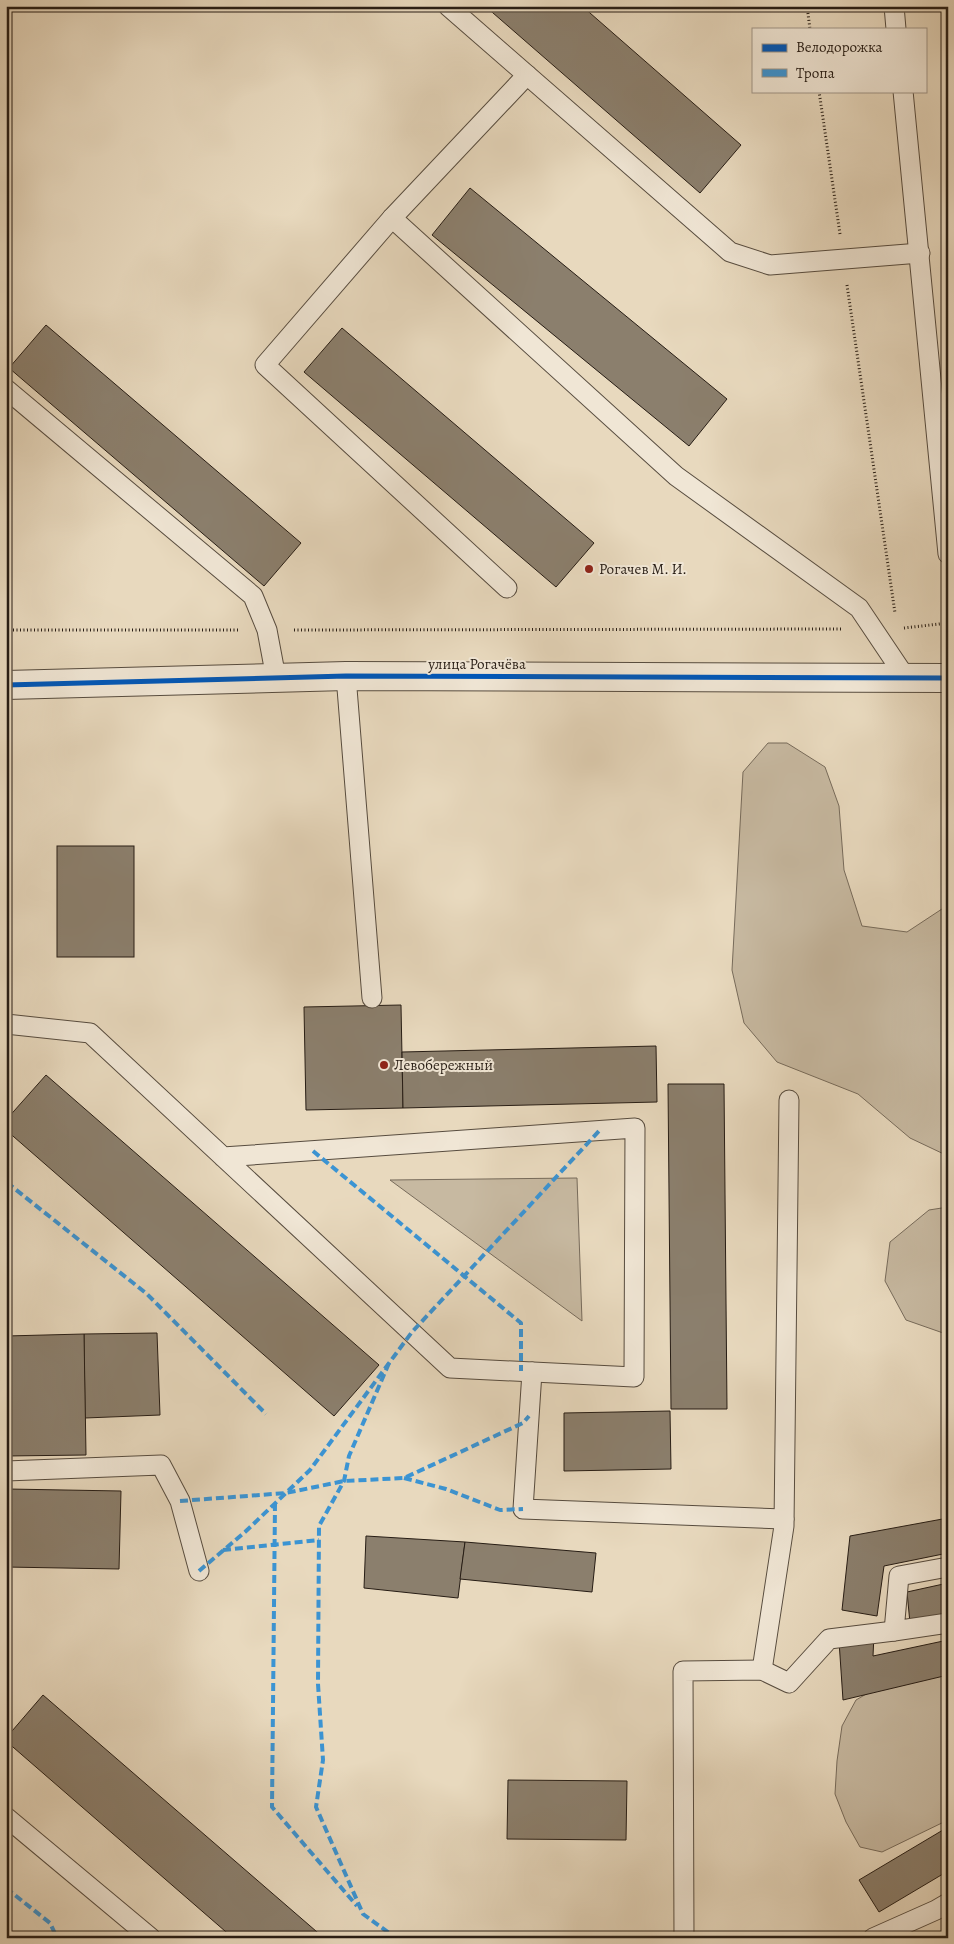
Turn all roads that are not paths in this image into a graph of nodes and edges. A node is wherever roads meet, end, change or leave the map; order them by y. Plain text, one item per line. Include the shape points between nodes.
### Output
1 (448, 6) edge
2 (894, 6) edge
3 (896, 28) edge
4 (527, 75) junction
5 (902, 92) edge
6 (392, 218) junction
7 (920, 253) junction
8 (6, 390) edge
9 (948, 554) edge
10 (506, 588) dead end
11 (346, 676) junction
12 (276, 678) junction
13 (906, 678) junction
14 (948, 678) edge
15 (6, 685) edge
16 (372, 998) dead end
17 (6, 1024) edge
18 (790, 1100) dead end
19 (223, 1157) junction
20 (532, 1372) junction
21 (6, 1471) edge
22 (784, 1518) junction
23 (948, 1567) edge
24 (199, 1571) dead end
25 (948, 1623) edge
26 (894, 1631) junction
27 (762, 1670) junction
28 (6, 1817) edge
29 (948, 1902) edge
30 (151, 1938) edge
31 (684, 1938) edge
32 (873, 1938) edge

1 - 4 lane
2 - 3 lane
4 - 6 lane
4 - 7 lane via 730,252 770,265
5 - 7 lane
6 - 10 lane via 265,365
6 - 13 lane via 676,476 859,608
7 - 9 lane
8 - 12 lane via 253,596 267,630
11 - 12 street, улица Рогачёва
11 - 13 street, улица Рогачёва
11 - 16 lane
12 - 15 street, улица Рогачёва
13 - 14 street, улица Рогачёва
17 - 19 lane via 90,1034
18 - 22 lane
19 - 20 lane via 450,1368
19 - 20 lane via 635,1128 634,1377
20 - 22 lane via 523,1509
21 - 24 lane via 161,1465 180,1500
22 - 27 lane
23 - 26 lane via 899,1576
25 - 26 lane
26 - 27 lane via 829,1639 789,1683
27 - 31 lane via 682,1671
28 - 30 lane
29 - 32 lane

